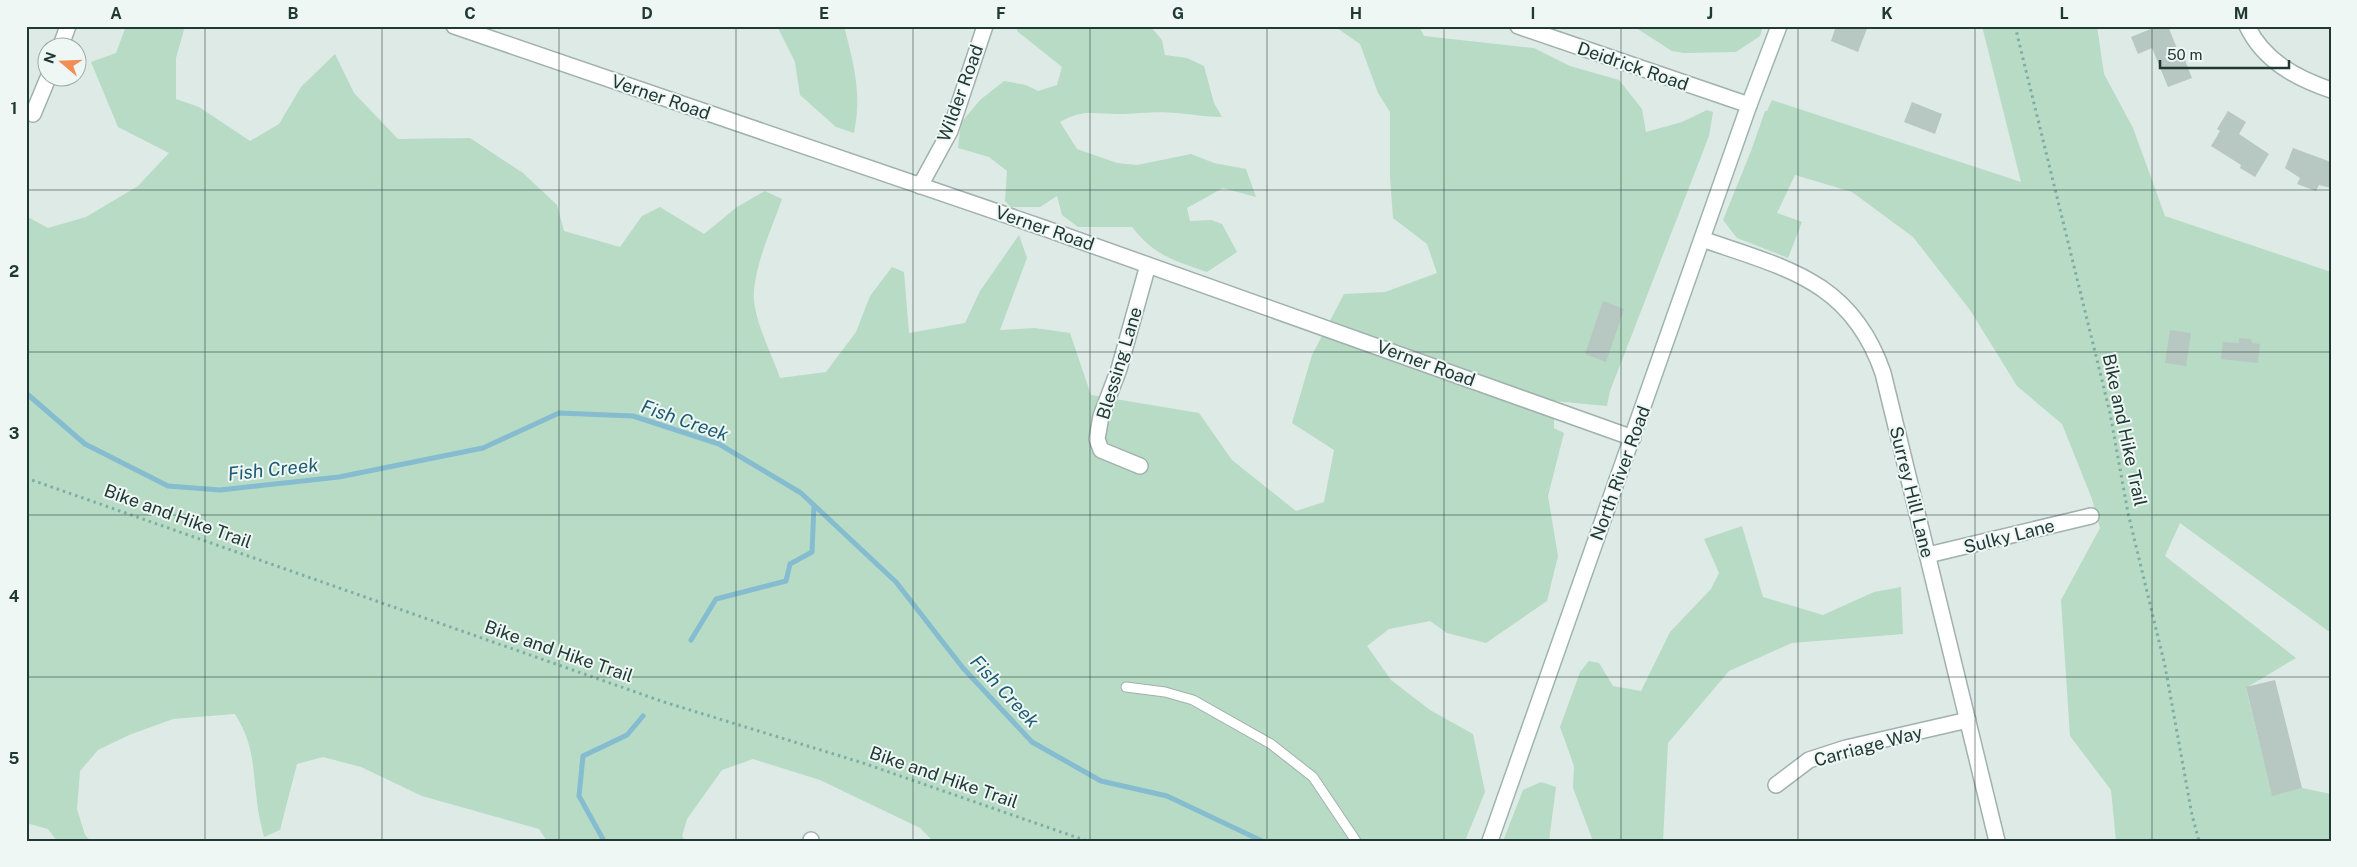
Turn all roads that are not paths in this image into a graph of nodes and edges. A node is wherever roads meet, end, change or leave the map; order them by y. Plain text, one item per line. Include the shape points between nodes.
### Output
1 (68, 26) edge
2 (454, 26) edge
3 (985, 26) edge
4 (1518, 26) edge
5 (1778, 26) edge
6 (2247, 26) edge
7 (64, 38) edge
8 (44, 88) edge
9 (2331, 90) edge
10 (1749, 105) junction
11 (33, 114) dead end
12 (920, 186) junction
13 (1702, 239) junction
14 (1148, 265) junction
15 (1633, 438) junction
16 (1140, 466) dead end
17 (2091, 516) dead end
18 (1928, 555) junction
19 (1126, 687) dead end
20 (1968, 720) junction
21 (1776, 785) dead end
22 (1356, 841) edge
23 (1490, 841) edge
24 (1998, 841) edge

1 - 7 street
2 - 12 street, Verner Road
3 - 12 street, Wilder Road via 950,131
4 - 10 street, Deidrick Road
5 - 10 street, North River Road
6 - 9 street via 2263,51 2277,64 2296,76
8 - 11 street
10 - 13 street, North River Road
12 - 14 street, Verner Road
13 - 15 street, North River Road
13 - 18 street, Surrey Hill Lane via 1813,281 1836,298 1863,328 1884,372
14 - 15 street, Verner Road
14 - 16 street, Blessing Lane via 1119,369 1101,416 1097,439 1101,450
15 - 23 street, North River Road
17 - 18 street, Sulky Lane
18 - 20 street, Surrey Hill Lane
19 - 22 lane via 1165,692 1193,700 1271,744 1313,777
20 - 21 street, Carriage Way via 1819,757 1789,773
20 - 24 street, Surrey Hill Lane

